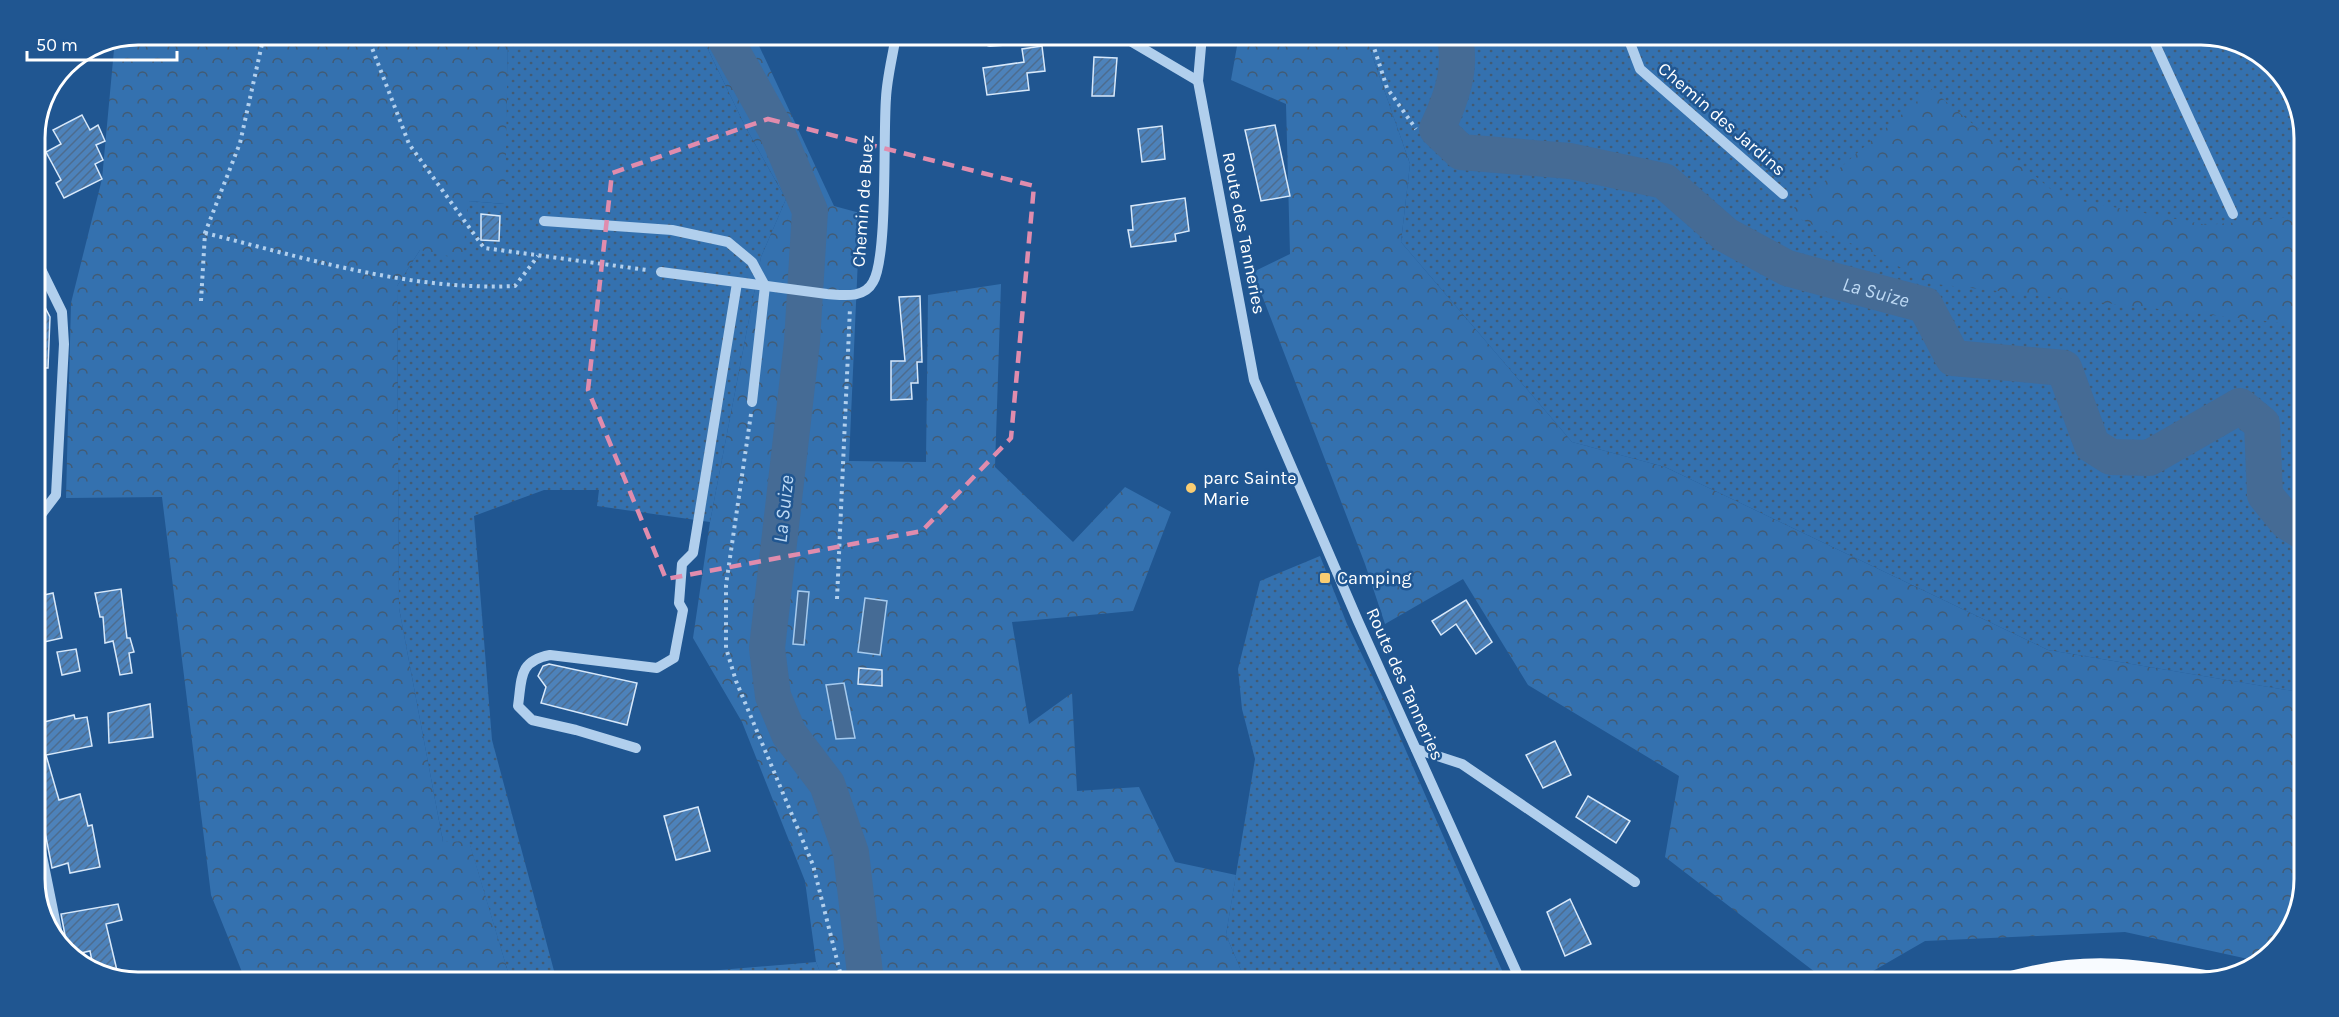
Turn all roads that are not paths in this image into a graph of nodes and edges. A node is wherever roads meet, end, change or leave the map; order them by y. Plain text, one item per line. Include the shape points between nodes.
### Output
1 (894, 45) edge
2 (1138, 45) edge
3 (1201, 45) edge
4 (1631, 45) edge
5 (2156, 45) edge
6 (1198, 81) junction
7 (1783, 194) dead end
8 (2233, 214) dead end
9 (544, 221) dead end
10 (661, 272) road end
11 (45, 277) edge
12 (737, 283) junction
13 (765, 286) junction
14 (752, 402) road end
15 (45, 509) edge
16 (636, 748) dead end
17 (1416, 749) junction
18 (45, 871) edge
19 (1635, 882) dead end
20 (55, 920) edge
21 (1516, 972) edge
22 (2040, 972) edge
23 (2170, 972) edge

1 - 13 street, Chemin de Buez via 886,96 880,249 874,282 850,296
2 - 6 street
3 - 6 street, Route des Tanneries
4 - 7 street, Chemin des Jardins via 1640,69
5 - 8 street
6 - 17 street, Route des Tanneries via 1254,380
9 - 13 street via 672,230 728,242 752,262
10 - 12 street
11 - 15 street via 62,312 64,344 56,495
12 - 13 street
12 - 16 street via 693,553 682,564 679,603 683,610 674,658 657,668 550,655 534,658 524,669 518,706 531,720
13 - 14 street
17 - 19 street via 1462,764
17 - 21 street, Route des Tanneries
18 - 20 street
22 - 23 main road via 2095,964

